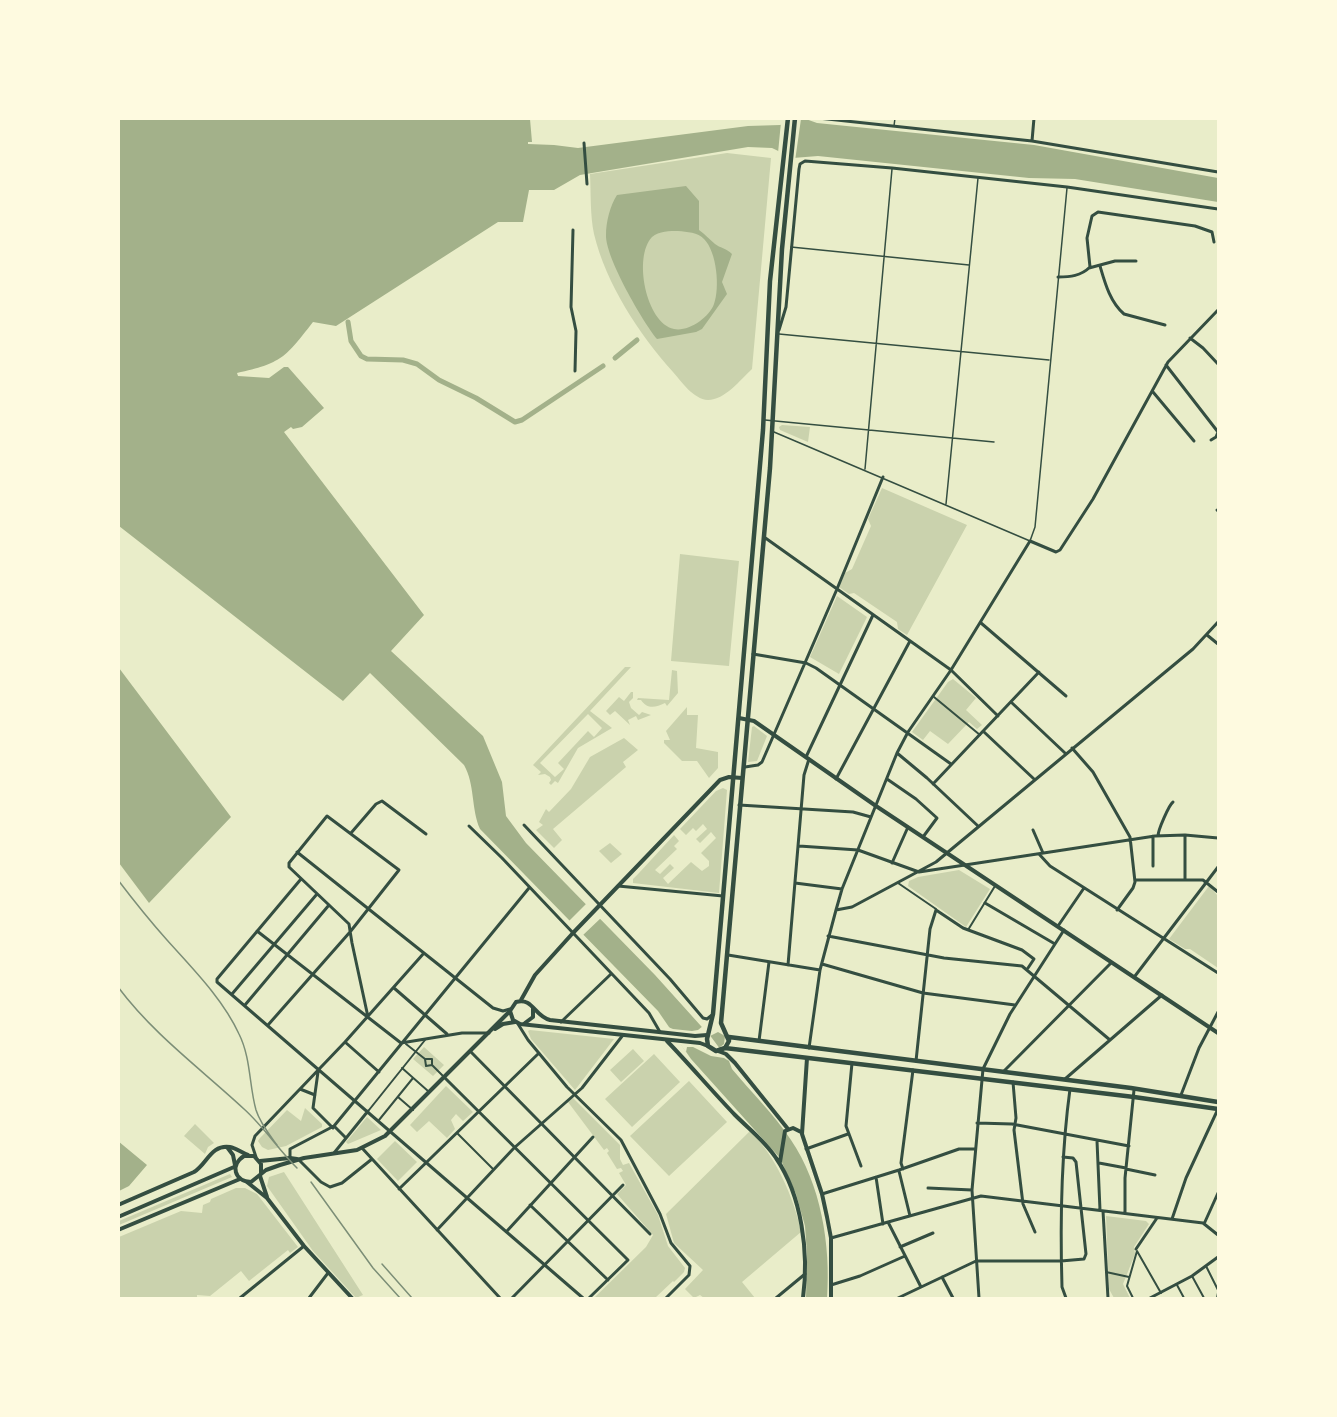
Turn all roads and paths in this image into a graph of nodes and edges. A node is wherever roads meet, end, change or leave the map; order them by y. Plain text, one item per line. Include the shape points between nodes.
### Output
1 (788, 118) edge
2 (795, 118) edge
3 (818, 118) edge
4 (895, 118) edge
5 (1034, 118) edge
6 (894, 126) junction
7 (1032, 141) junction
8 (584, 143) dead end
9 (892, 168) junction
10 (1218, 172) edge
11 (978, 178) junction
12 (587, 184) dead end
13 (1067, 187) junction
14 (1218, 209) edge
15 (573, 230) dead end
16 (1214, 242) dead end
17 (790, 247) junction
18 (884, 257) junction
19 (1136, 261) dead end
20 (970, 265) junction
21 (1100, 266) junction
22 (1089, 268) junction
23 (1058, 277) junction
24 (1218, 310) edge
25 (1165, 325) dead end
26 (778, 334) junction
27 (1190, 338) junction
28 (876, 343) junction
29 (961, 351) junction
30 (1049, 360) junction
31 (1218, 364) edge
32 (1166, 365) junction
33 (575, 370) dead end
34 (1152, 392) junction
35 (764, 420) junction
36 (773, 421) junction
37 (755, 429) dead end
38 (763, 430) junction
39 (868, 430) junction
40 (773, 431) junction
41 (952, 438) junction
42 (1211, 440) dead end
43 (1194, 441) dead end
44 (994, 442) dead end
45 (865, 470) junction
46 (884, 477) junction
47 (946, 505) junction
48 (764, 537) junction
49 (1030, 541) junction
50 (837, 590) junction
51 (873, 615) junction
52 (981, 623) junction
53 (1218, 624) edge
54 (1207, 635) junction
55 (910, 642) junction
56 (1218, 644) edge
57 (753, 654) junction
58 (806, 663) junction
59 (951, 670) junction
60 (1038, 672) junction
61 (841, 685) junction
62 (933, 696) junction
63 (1066, 696) dead end
64 (1011, 702) junction
65 (874, 709) junction
66 (998, 716) junction
67 (739, 718) junction
68 (748, 718) junction
69 (908, 732) junction
70 (982, 733) junction
71 (774, 734) junction
72 (1072, 748) junction
73 (897, 753) junction
74 (1065, 753) junction
75 (808, 758) junction
76 (951, 764) junction
77 (743, 767) junction
78 (733, 777) junction
79 (742, 778) junction
80 (836, 778) junction
81 (887, 779) junction
82 (1034, 779) junction
83 (933, 784) junction
84 (1173, 802) dead end
85 (739, 805) junction
86 (876, 806) junction
87 (802, 810) junction
88 (871, 817) junction
89 (524, 825) dead end
90 (469, 826) dead end
91 (978, 826) junction
92 (908, 827) junction
93 (1033, 830) dead end
94 (351, 833) junction
95 (426, 834) dead end
96 (1185, 835) junction
97 (1155, 836) junction
98 (923, 837) junction
99 (1218, 838) edge
100 (1131, 840) junction
101 (799, 846) junction
102 (858, 850) junction
103 (297, 852) junction
104 (946, 852) junction
105 (1041, 854) junction
106 (892, 863) junction
107 (966, 865) junction
108 (1153, 866) dead end
109 (1218, 867) edge
110 (916, 872) junction
111 (301, 879) junction
112 (1185, 879) junction
113 (1135, 880) junction
114 (1206, 881) junction
115 (896, 882) junction
116 (795, 884) junction
117 (996, 885) junction
118 (618, 886) junction
119 (530, 888) junction
120 (1084, 888) junction
121 (843, 889) junction
122 (1218, 892) edge
123 (317, 894) junction
124 (723, 896) junction
125 (985, 903) junction
126 (329, 905) junction
127 (598, 906) junction
128 (369, 908) junction
129 (836, 910) junction
130 (936, 910) junction
131 (1117, 910) junction
132 (1058, 926) junction
133 (968, 930) junction
134 (1064, 930) junction
135 (257, 931) junction
136 (350, 932) junction
137 (574, 932) junction
138 (828, 936) junction
139 (1163, 939) junction
140 (274, 944) junction
141 (1055, 944) junction
142 (424, 953) junction
143 (287, 954) junction
144 (726, 955) junction
145 (926, 955) junction
146 (769, 962) junction
147 (1113, 962) junction
148 (822, 964) junction
149 (788, 965) junction
150 (1028, 969) junction
151 (820, 970) junction
152 (313, 974) junction
153 (611, 974) junction
154 (1218, 974) edge
155 (1036, 976) junction
156 (1134, 976) junction
157 (456, 978) junction
158 (394, 988) junction
159 (923, 993) junction
160 (232, 994) junction
161 (1162, 995) junction
162 (521, 1000) junction
163 (1070, 1004) junction
164 (245, 1005) junction
165 (1016, 1005) junction
166 (533, 1007) junction
167 (511, 1010) junction
168 (1218, 1012) edge
169 (713, 1014) junction
170 (425, 1015) junction
171 (368, 1017) junction
172 (561, 1022) junction
173 (519, 1023) junction
174 (268, 1025) junction
175 (1210, 1028) junction
176 (723, 1030) junction
177 (660, 1032) junction
178 (490, 1033) junction
179 (1218, 1033) edge
180 (708, 1034) junction
181 (448, 1035) junction
182 (623, 1035) junction
183 (729, 1037) junction
184 (425, 1040) junction
185 (1110, 1040) junction
186 (668, 1041) junction
187 (759, 1041) junction
188 (345, 1042) junction
189 (404, 1043) junction
190 (708, 1046) junction
191 (809, 1047) junction
192 (722, 1050) junction
193 (415, 1052) junction
194 (471, 1052) junction
195 (539, 1053) junction
196 (807, 1058) junction
197 (425, 1059) junction
198 (916, 1061) junction
199 (852, 1063) junction
200 (432, 1065) junction
201 (402, 1068) junction
202 (983, 1069) junction
203 (319, 1070) junction
204 (913, 1070) junction
205 (1003, 1071) junction
206 (379, 1072) junction
207 (413, 1078) junction
208 (445, 1078) junction
209 (982, 1079) junction
210 (1065, 1079) junction
211 (1013, 1082) junction
212 (505, 1086) junction
213 (1134, 1088) junction
214 (300, 1089) junction
215 (1070, 1089) junction
216 (430, 1093) junction
217 (315, 1095) junction
218 (575, 1095) junction
219 (1181, 1095) junction
220 (398, 1097) junction
221 (1134, 1097) junction
222 (356, 1101) junction
223 (1218, 1102) edge
224 (1218, 1109) edge
225 (413, 1110) junction
226 (368, 1111) junction
227 (479, 1112) junction
228 (379, 1120) junction
229 (542, 1123) junction
230 (977, 1123) junction
231 (1014, 1125) junction
232 (333, 1127) junction
233 (786, 1130) junction
234 (392, 1132) junction
235 (801, 1132) junction
236 (457, 1133) junction
237 (848, 1134) junction
238 (1064, 1134) junction
239 (593, 1137) dead end
240 (346, 1138) junction
241 (1097, 1141) junction
242 (1129, 1146) junction
243 (226, 1147) junction
244 (362, 1148) junction
245 (514, 1148) junction
246 (806, 1149) junction
247 (975, 1149) junction
248 (334, 1154) junction
249 (249, 1155) junction
250 (575, 1156) junction
251 (1064, 1156) junction
252 (290, 1158) junction
253 (298, 1159) junction
254 (258, 1160) junction
255 (372, 1160) junction
256 (427, 1162) junction
257 (1098, 1163) junction
258 (780, 1164) junction
259 (235, 1166) junction
260 (861, 1166) dead end
261 (1126, 1168) junction
262 (493, 1169) junction
263 (901, 1169) junction
264 (260, 1175) junction
265 (1155, 1175) dead end
266 (876, 1177) junction
267 (240, 1179) junction
268 (247, 1182) junction
269 (550, 1184) junction
270 (623, 1185) dead end
271 (928, 1188) dead end
272 (399, 1189) junction
273 (972, 1190) junction
274 (1218, 1193) edge
275 (822, 1194) junction
276 (614, 1195) junction
277 (467, 1197) junction
278 (972, 1198) junction
279 (269, 1200) junction
280 (1023, 1201) junction
281 (118, 1204) edge
282 (531, 1205) junction
283 (1060, 1206) junction
284 (1080, 1208) junction
285 (1102, 1210) junction
286 (1125, 1213) junction
287 (909, 1216) junction
288 (118, 1217) edge
289 (1157, 1218) junction
290 (1172, 1220) junction
291 (588, 1221) junction
292 (888, 1222) junction
293 (882, 1224) junction
294 (1204, 1224) junction
295 (118, 1230) edge
296 (437, 1230) junction
297 (507, 1232) junction
298 (1035, 1232) dead end
299 (933, 1233) dead end
300 (650, 1234) dead end
301 (1218, 1235) edge
302 (831, 1238) junction
303 (568, 1242) junction
304 (304, 1246) junction
305 (900, 1247) junction
306 (1137, 1250) junction
307 (905, 1256) junction
308 (1218, 1257) edge
309 (976, 1261) junction
310 (1061, 1261) junction
311 (1213, 1261) junction
312 (1218, 1264) edge
313 (545, 1265) junction
314 (1206, 1266) junction
315 (1106, 1272) junction
316 (328, 1273) junction
317 (805, 1274) junction
318 (1192, 1276) junction
319 (942, 1277) junction
320 (1129, 1277) junction
321 (608, 1280) junction
322 (831, 1285) junction
323 (1177, 1285) junction
324 (921, 1287) junction
325 (1218, 1292) edge
326 (1161, 1293) junction
327 (244, 1295) junction
328 (240, 1299) edge
329 (249, 1299) edge
330 (309, 1299) edge
331 (352, 1299) edge
332 (500, 1299) edge
333 (512, 1299) edge
334 (583, 1299) edge
335 (589, 1299) edge
336 (666, 1299) edge
337 (776, 1299) edge
338 (803, 1299) edge
339 (831, 1299) edge
340 (898, 1299) edge
341 (954, 1299) edge
342 (979, 1299) edge
343 (1066, 1299) edge
344 (1108, 1299) edge
345 (1133, 1299) edge
346 (1150, 1299) edge
347 (1184, 1299) edge
348 (1204, 1299) edge
349 (1217, 1299) edge

1 - 35 main road via 770,281
2 - 26 main road
3 - 6 street
4 - 6 lane
5 - 7 street
6 - 7 street
7 - 10 street
8 - 12 street
9 - 11 street
9 - 17 street via 802,163
9 - 18 lane
11 - 13 street
11 - 20 lane
13 - 14 street
13 - 23 lane
15 - 33 street via 571,307 576,331
16 - 22 street via 1212,232 1195,226 1098,212 1092,216 1088,232
17 - 18 lane
17 - 26 street via 786,307
18 - 20 lane
18 - 28 lane
19 - 21 street
20 - 29 lane
21 - 22 street
21 - 25 street via 1119,310
22 - 23 street via 1072,277
23 - 30 lane
24 - 27 street
26 - 28 lane
26 - 36 main road
27 - 31 street
27 - 32 street
28 - 29 lane
28 - 39 lane
29 - 30 lane
29 - 41 lane
30 - 49 lane via 1035,528
32 - 34 street
32 - 42 street via 1218,432
34 - 43 street
34 - 49 street via 1060,550 1056,552
35 - 36 lane
35 - 38 main road
36 - 39 lane
36 - 40 main road
37 - 38 lane
38 - 40 lane
38 - 67 main road
39 - 41 lane
39 - 45 lane
40 - 45 lane
40 - 48 main road
41 - 44 lane
41 - 47 lane
45 - 46 lane
46 - 47 lane
46 - 50 street
47 - 49 lane
48 - 50 street
48 - 57 main road
49 - 52 street
50 - 51 street
50 - 58 street
51 - 55 street
51 - 61 street
52 - 59 street
52 - 60 street
53 - 54 street
54 - 56 street
54 - 72 street
55 - 59 street
55 - 65 street
57 - 58 street
57 - 68 main road
58 - 61 street
58 - 71 street
59 - 62 street
59 - 66 street
60 - 63 street
60 - 64 street
61 - 65 street
61 - 75 street
62 - 69 street
62 - 70 street
64 - 66 street
64 - 74 street
65 - 69 street
65 - 80 street
66 - 70 street
67 - 68 street
67 - 78 main road
68 - 71 street
68 - 77 main road
69 - 73 street
69 - 76 street
70 - 76 street
70 - 82 street
71 - 75 street
71 - 77 street via 760,764
72 - 74 street
72 - 100 street via 1090,768
73 - 81 street
73 - 83 street
74 - 82 street
75 - 80 street
75 - 87 street
76 - 83 street
77 - 79 main road
78 - 79 street
78 - 118 street via 717,783
78 - 124 main road
79 - 85 main road
80 - 86 street
81 - 86 street
81 - 98 street via 937,818
82 - 91 street
83 - 91 street
84 - 97 street
85 - 87 street
85 - 144 main road
86 - 88 street
86 - 92 street
87 - 88 street via 853,812
87 - 101 street
88 - 102 street
89 - 127 street
90 - 119 street
91 - 104 street
92 - 98 street
92 - 106 street
93 - 105 street
94 - 95 street via 382,801
94 - 103 street via 327,816
94 - 128 street via 399,870
96 - 97 street
96 - 99 street
96 - 112 street
97 - 100 street
97 - 108 street
98 - 104 street
100 - 105 street
100 - 113 street
101 - 102 street
101 - 116 street
102 - 106 street
102 - 121 street
103 - 111 street via 289,867
103 - 128 street
104 - 107 street
104 - 110 street
105 - 107 street
105 - 120 street via 1050,866
106 - 110 street
107 - 110 street
107 - 117 street
109 - 114 street
110 - 115 street
111 - 123 street
111 - 135 street
112 - 113 street
112 - 114 street
113 - 131 street
114 - 122 street
114 - 139 street
115 - 129 street via 852,907
115 - 130 street
116 - 121 street
116 - 149 street
117 - 125 street
117 - 132 street
118 - 124 street
118 - 127 street
119 - 137 street
119 - 157 street
120 - 131 street
120 - 132 street
121 - 129 street
123 - 126 street
123 - 140 street
124 - 169 main road
125 - 133 street
125 - 141 street
126 - 136 street via 348,923
126 - 143 street
127 - 137 street
127 - 169 street via 703,1018
128 - 136 street
128 - 142 street
129 - 138 street
130 - 133 street
130 - 145 street
131 - 139 street
132 - 134 street
133 - 150 street via 1022,950 1033,958
134 - 141 street
134 - 147 street
135 - 140 street
135 - 160 street via 217,980
136 - 152 street
136 - 171 street
137 - 153 street via 587,952
137 - 162 street via 535,975
138 - 145 street
138 - 148 street
139 - 154 street
139 - 156 street
140 - 143 street
140 - 160 street
141 - 155 street
142 - 157 street
142 - 158 street
143 - 152 street
143 - 164 street
144 - 146 street
144 - 176 main road
145 - 150 street via 1017,964
145 - 159 street
146 - 149 street
146 - 187 street
147 - 156 street
147 - 163 street
148 - 151 street
148 - 159 street
149 - 151 street
150 - 155 street
151 - 191 street
152 - 171 street
152 - 174 street
153 - 172 street
153 - 177 street via 649,1013
155 - 163 street
155 - 165 street
156 - 161 street
157 - 167 street via 495,1009
157 - 170 street
158 - 170 street
158 - 171 street
159 - 165 street
159 - 198 street
160 - 164 street
161 - 175 street
161 - 185 street
162 - 166 street
162 - 167 street
163 - 185 street
163 - 205 street
164 - 174 street
165 - 202 street
166 - 172 street via 542,1017
166 - 173 street via 532,1018
167 - 173 street via 512,1018
167 - 178 street
168 - 175 street
169 - 180 main road
170 - 181 street
170 - 189 street
171 - 188 street
171 - 189 street
172 - 177 street
173 - 178 street via 501,1025
173 - 182 street
173 - 195 street
174 - 203 street
175 - 179 street
175 - 219 street
176 - 180 main road
176 - 183 main road
177 - 180 street
178 - 181 street
178 - 194 street
180 - 190 main road
181 - 184 street
182 - 186 street
182 - 218 street
183 - 187 main road
183 - 192 main road
184 - 189 street
184 - 193 street
185 - 210 street
186 - 190 street
186 - 258 street
187 - 191 main road
188 - 203 street
188 - 206 street
189 - 193 street
189 - 206 street
190 - 192 main road
191 - 198 main road
192 - 196 main road
192 - 233 street
193 - 197 street
193 - 201 street
194 - 208 street
194 - 212 street
195 - 212 street
195 - 218 street
196 - 199 main road
196 - 235 street
197 - 200 street via 432,1059
197 - 200 street via 426,1066
198 - 202 main road
199 - 204 main road
199 - 237 street
200 - 208 street
201 - 207 street
201 - 226 street
202 - 205 main road
202 - 209 street
203 - 214 street
203 - 217 street
203 - 222 street
204 - 209 main road
204 - 263 street
205 - 210 main road
206 - 222 street
207 - 216 street
207 - 220 street
208 - 216 street
208 - 227 street
209 - 211 main road
209 - 230 street
210 - 213 main road
211 - 215 main road
211 - 231 street
212 - 227 street
212 - 229 street
213 - 219 main road
213 - 221 street
214 - 217 street
214 - 254 street via 254,1137 252,1145
215 - 221 main road
215 - 238 street
216 - 225 street
217 - 232 street via 315,1112
218 - 229 street
218 - 336 street via 619,1137 658,1208 671,1243 688,1263 688,1276
219 - 223 main road
220 - 225 street
220 - 228 street
221 - 224 main road
221 - 242 street
222 - 226 street
222 - 232 street
224 - 290 street
225 - 234 street
226 - 228 street
226 - 240 street
227 - 236 street
227 - 245 street
228 - 234 street
229 - 245 street
229 - 250 street
230 - 231 street
230 - 247 street
231 - 238 street
231 - 280 street
232 - 240 street
232 - 252 street via 290,1149
233 - 235 street via 795,1128
233 - 258 street
234 - 244 street
234 - 256 street
235 - 246 street
236 - 256 street
236 - 262 street
237 - 246 street
237 - 260 street
238 - 241 street
238 - 251 street
239 - 250 street
240 - 248 street
241 - 242 street
241 - 257 street
242 - 261 street
243 - 249 street
243 - 259 street
243 - 281 street via 213,1151 194,1172
244 - 248 street
244 - 255 street
245 - 262 street
245 - 269 street
246 - 275 street
247 - 263 street via 959,1149
247 - 273 street
248 - 253 street
249 - 254 street
249 - 259 street via 240,1158
250 - 269 street
250 - 276 street
251 - 283 street
251 - 284 street via 1076,1160
252 - 253 street
252 - 254 street
253 - 255 street via 330,1187 342,1183
253 - 264 street
254 - 264 street via 262,1167
255 - 272 street
256 - 272 street
256 - 277 street
257 - 261 street
257 - 285 street
258 - 317 street via 801,1220
259 - 267 street
259 - 288 street
261 - 265 street
261 - 286 street
262 - 277 street
263 - 266 street
263 - 287 street
264 - 268 street
264 - 279 street
266 - 275 street
266 - 293 street
267 - 268 street
267 - 295 street
268 - 279 street
269 - 282 street
269 - 291 street
270 - 276 street
271 - 273 street
272 - 296 street
273 - 278 street
274 - 294 street
275 - 302 street
276 - 291 street
276 - 300 street
277 - 296 street
277 - 297 street
278 - 280 street
278 - 287 street
278 - 309 street
279 - 304 street
280 - 283 street
280 - 298 street
282 - 297 street
282 - 303 street
283 - 284 street
283 - 310 street
284 - 285 street
284 - 310 street via 1086,1258
285 - 286 street
285 - 315 street
286 - 289 street
287 - 292 street
289 - 290 street
289 - 306 street
290 - 294 street
291 - 303 street
291 - 321 street via 628,1260
292 - 293 street
292 - 305 street
293 - 302 street
294 - 301 street
296 - 332 street
297 - 313 street
299 - 305 street
302 - 322 street
303 - 313 street
303 - 321 street
304 - 316 street
304 - 327 street
305 - 307 street
306 - 320 street
306 - 326 street
307 - 322 street
307 - 324 street
308 - 311 street
309 - 310 street
309 - 319 street
309 - 342 street
310 - 343 street
311 - 312 street
311 - 314 street
313 - 333 street
313 - 334 street
314 - 318 street
314 - 325 street
315 - 320 street
315 - 344 street
316 - 330 street
316 - 331 street
317 - 337 street
317 - 338 street
318 - 323 street
318 - 348 street
319 - 324 street
319 - 341 street
320 - 345 street via 1126,1286
321 - 335 street
322 - 339 street
323 - 326 street
323 - 347 street
324 - 340 street
325 - 349 street
326 - 346 street
327 - 328 street
327 - 329 street

